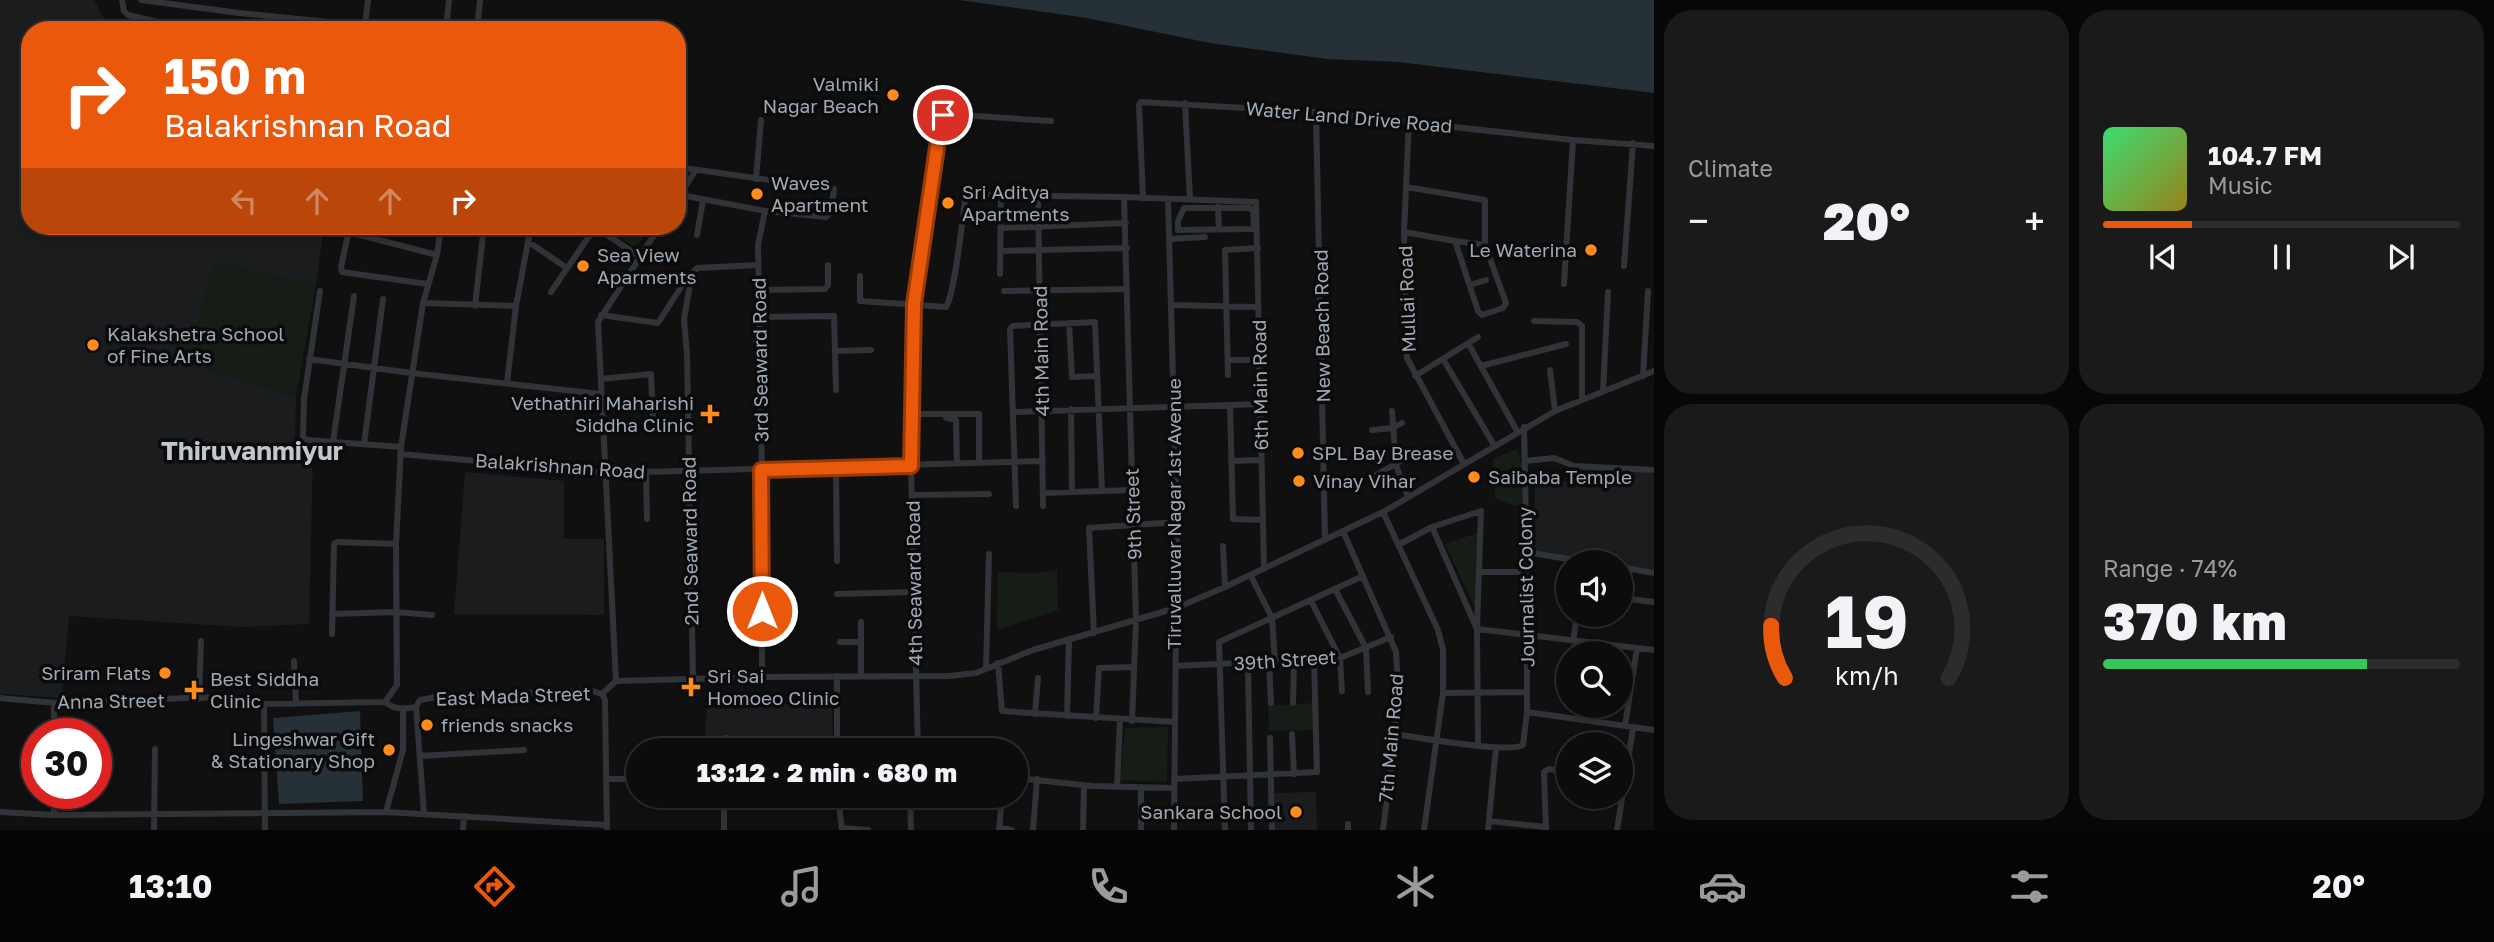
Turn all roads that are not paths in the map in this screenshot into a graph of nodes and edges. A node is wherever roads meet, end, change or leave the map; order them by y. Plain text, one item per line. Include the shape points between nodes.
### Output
1 (122, 0) edge
2 (141, 0) edge
3 (368, 0) edge
4 (449, 0) edge
5 (480, 0) edge
6 (154, 21) edge
7 (317, 21) edge
8 (366, 21) edge
9 (447, 21) edge
10 (478, 21) edge
11 (1185, 103) junction
12 (1316, 112) junction
13 (761, 120) dead end
14 (1051, 121) dead end
15 (1409, 121) junction
16 (1573, 140) junction
17 (1633, 143) junction
18 (1654, 146) edge
19 (686, 169) edge
20 (695, 171) junction
21 (756, 178) junction
22 (686, 186) edge
23 (1406, 187) junction
24 (1001, 196) junction
25 (1038, 197) junction
26 (1124, 197) junction
27 (1143, 198) junction
28 (686, 199) edge
29 (1168, 199) junction
30 (1188, 199) junction
31 (703, 200) junction
32 (1214, 205) junction
33 (1186, 208) junction
34 (765, 211) junction
35 (1126, 223) junction
36 (1038, 227) junction
37 (1001, 228) junction
38 (1219, 229) junction
39 (1404, 232) junction
40 (348, 235) edge
41 (369, 235) edge
42 (438, 235) edge
43 (483, 235) edge
44 (529, 235) edge
45 (589, 235) edge
46 (608, 235) edge
47 (654, 235) edge
48 (697, 235) dead end
49 (1205, 237) dead end
50 (1169, 239) junction
51 (1455, 241) junction
52 (533, 245) dead end
53 (1485, 245) junction
54 (1127, 248) junction
55 (1258, 248) junction
56 (1039, 250) junction
57 (1000, 251) junction
58 (437, 255) junction
59 (640, 257) junction
60 (758, 265) junction
61 (828, 265) dead end
62 (1624, 266) dead end
63 (567, 268) junction
64 (1000, 274) dead end
65 (860, 276) dead end
66 (1486, 280) dead end
67 (685, 281) dead end
68 (427, 284) junction
69 (1564, 284) dead end
70 (1470, 285) junction
71 (1127, 289) junction
72 (760, 290) junction
73 (320, 291) dead end
74 (1004, 291) dead end
75 (1040, 291) junction
76 (1648, 291) dead end
77 (551, 292) dead end
78 (1608, 292) dead end
79 (354, 296) dead end
80 (383, 299) dead end
81 (423, 303) junction
82 (914, 304) junction
83 (1172, 305) junction
84 (475, 306) junction
85 (516, 306) junction
86 (1226, 306) junction
87 (1258, 307) junction
88 (601, 315) junction
89 (760, 317) junction
90 (1534, 321) dead end
91 (1069, 323) junction
92 (1040, 325) junction
93 (1478, 337) dead end
94 (1468, 343) junction
95 (1566, 344) dead end
96 (835, 351) junction
97 (871, 351) dead end
98 (309, 359) junction
99 (1443, 359) junction
100 (1228, 360) junction
101 (1258, 360) junction
102 (345, 365) junction
103 (1481, 366) junction
104 (375, 368) junction
105 (1550, 370) dead end
106 (1654, 371) edge
107 (411, 373) junction
108 (1228, 375) dead end
109 (1097, 376) junction
110 (1415, 376) junction
111 (1643, 376) junction
112 (601, 379) junction
113 (507, 383) junction
114 (836, 390) dead end
115 (1603, 391) junction
116 (601, 394) junction
117 (1582, 399) junction
118 (1261, 404) junction
119 (1230, 405) junction
120 (1174, 406) junction
121 (1098, 408) junction
122 (1130, 408) junction
123 (1071, 409) junction
124 (1042, 411) junction
125 (1392, 411) dead end
126 (1555, 411) junction
127 (1013, 412) junction
128 (912, 416) junction
129 (653, 418) dead end
130 (1402, 423) dead end
131 (1393, 428) junction
132 (1520, 429) junction
133 (1372, 430) dead end
134 (333, 442) junction
135 (364, 444) junction
136 (1494, 445) junction
137 (947, 450) dead end
138 (957, 450) junction
139 (401, 451) junction
140 (1417, 452) dead end
141 (1261, 460) junction
142 (1015, 461) junction
143 (1043, 461) junction
144 (1231, 461) junction
145 (1525, 461) junction
146 (979, 463) junction
147 (957, 464) junction
148 (1464, 464) junction
149 (1396, 465) junction
150 (911, 466) junction
151 (836, 468) junction
152 (761, 470) junction
153 (1654, 470) edge
154 (688, 471) junction
155 (646, 472) junction
156 (607, 473) junction
157 (1374, 476) dead end
158 (1132, 490) junction
159 (1102, 491) junction
160 (1072, 492) junction
161 (1043, 493) junction
162 (989, 494) dead end
163 (912, 495) junction
164 (1408, 497) junction
165 (1016, 506) dead end
166 (1043, 506) dead end
167 (1383, 512) junction
168 (648, 519) dead end
169 (1262, 520) junction
170 (1177, 523) junction
171 (1133, 525) junction
172 (1432, 527) junction
173 (1343, 531) junction
174 (1325, 540) junction
175 (396, 544) junction
176 (1400, 544) junction
177 (1223, 545) dead end
178 (1526, 552) junction
179 (989, 554) dead end
180 (1556, 557) edge
181 (837, 561) dead end
182 (1264, 569) junction
183 (1633, 569) edge
184 (1481, 572) junction
185 (1527, 572) junction
186 (1654, 573) edge
187 (1251, 576) junction
188 (1363, 576) junction
189 (1225, 587) junction
190 (1335, 589) junction
191 (914, 592) junction
192 (837, 594) dead end
193 (1633, 600) edge
194 (1311, 601) junction
195 (1654, 602) edge
196 (1176, 608) junction
197 (396, 612) junction
198 (332, 614) junction
199 (432, 615) dead end
200 (1272, 618) junction
201 (1136, 621) junction
202 (861, 622) dead end
203 (1477, 629) junction
204 (1094, 633) junction
205 (332, 634) dead end
206 (1527, 634) junction
207 (1391, 638) junction
208 (1069, 639) junction
209 (201, 641) dead end
210 (1567, 641) edge
211 (840, 642) dead end
212 (861, 642) junction
213 (1366, 648) junction
214 (1633, 648) edge
215 (1637, 648) junction
216 (1654, 650) edge
217 (1340, 658) junction
218 (1314, 660) junction
219 (294, 661) dead end
220 (1294, 661) junction
221 (1272, 662) junction
222 (998, 663) junction
223 (1248, 664) junction
224 (1220, 665) junction
225 (1176, 666) junction
226 (1134, 667) junction
227 (986, 669) junction
228 (837, 676) junction
229 (861, 676) junction
230 (917, 676) junction
231 (762, 677) junction
232 (1038, 678) dead end
233 (693, 679) junction
234 (616, 681) junction
235 (1342, 691) dead end
236 (1368, 692) dead end
237 (1526, 692) junction
238 (1443, 693) junction
239 (1478, 693) junction
240 (602, 694) junction
241 (0, 698) edge
242 (199, 699) junction
243 (385, 702) junction
244 (54, 703) junction
245 (1271, 703) dead end
246 (1293, 703) dead end
247 (264, 704) junction
248 (296, 704) junction
249 (416, 708) junction
250 (403, 709) junction
251 (1527, 712) junction
252 (1035, 714) junction
253 (1067, 716) junction
254 (54, 718) edge
255 (1096, 718) junction
256 (1120, 719) junction
257 (1132, 721) junction
258 (1175, 722) junction
259 (1629, 727) junction
260 (1654, 730) edge
261 (1628, 732) edge
262 (1292, 734) dead end
263 (1395, 734) junction
264 (837, 738) edge
265 (918, 738) edge
266 (1270, 738) dead end
267 (1435, 740) junction
268 (1478, 744) junction
269 (1496, 747) junction
270 (155, 749) dead end
271 (524, 750) dead end
272 (420, 755) junction
273 (1556, 770) edge
274 (1294, 774) junction
275 (1271, 775) junction
276 (1250, 776) junction
277 (1223, 777) junction
278 (606, 779) junction
279 (626, 779) edge
280 (1028, 779) edge
281 (1037, 779) junction
282 (1174, 779) junction
283 (1084, 785) junction
284 (1141, 787) junction
285 (1117, 788) junction
286 (1174, 788) junction
287 (724, 808) edge
288 (839, 808) edge
289 (910, 808) edge
290 (1001, 808) edge
291 (54, 809) edge
292 (1619, 809) edge
293 (386, 811) junction
294 (0, 812) edge
295 (155, 813) junction
296 (265, 813) junction
297 (424, 813) junction
298 (54, 815) junction
299 (464, 816) junction
300 (1489, 821) junction
301 (606, 828) edge
302 (1523, 828) edge
303 (1546, 828) edge
304 (842, 829) edge
305 (999, 829) edge
306 (154, 830) edge
307 (265, 830) edge
308 (463, 830) edge
309 (724, 830) edge
310 (868, 830) edge
311 (911, 830) edge
312 (1012, 830) edge
313 (1032, 830) edge
314 (1083, 830) edge
315 (1141, 830) edge
316 (1174, 830) edge
317 (1224, 830) edge
318 (1251, 830) edge
319 (1272, 830) edge
320 (1383, 830) edge
321 (1424, 830) edge
322 (1488, 830) edge
323 (1617, 830) edge

1 - 6 street via 128,15
2 - 7 street
3 - 8 street
4 - 9 street
5 - 10 street
11 - 12 street, Water Land Drive Road
11 - 27 street, Water Land Drive Road via 1139,103
11 - 30 street
12 - 15 street, Water Land Drive Road
12 - 174 street, New Beach Road
13 - 21 street
14 - 82 street, 4th Seaward Road via 943,115
15 - 16 street, Water Land Drive Road
15 - 23 street, Mullai Road
16 - 17 street, Water Land Drive Road
16 - 69 street
17 - 18 street, Water Land Drive Road
17 - 62 street
19 - 20 street
20 - 21 street
20 - 22 street
21 - 34 street via 834,189 826,217
23 - 39 street, Mullai Road
23 - 53 street via 1483,199 1487,205
24 - 25 street
24 - 37 street
24 - 82 street via 968,194 948,305
25 - 26 street
25 - 36 street, 4th Main Road
26 - 27 street
26 - 35 street, 9th Street
27 - 29 street
28 - 31 street
29 - 30 street
29 - 50 street, Tiruvalluvar Nagar 1st Avenue
30 - 32 street
30 - 33 street
31 - 34 street
31 - 48 street
32 - 33 street
32 - 38 street
32 - 38 street via 1253,210 1253,229
32 - 55 street, 6th Main Road via 1256,202
33 - 38 street via 1179,214 1178,230
34 - 60 street, 3rd Seaward Road
35 - 36 street
35 - 54 street, 9th Street
36 - 37 street
36 - 56 street, 4th Main Road
37 - 57 street
39 - 51 street
39 - 110 street, Mullai Road via 1407,358
40 - 68 street via 341,267 345,274
41 - 58 street
42 - 58 street
43 - 84 street
44 - 85 street
45 - 63 street
46 - 59 street
47 - 59 street
49 - 50 street
50 - 83 street, Tiruvalluvar Nagar 1st Avenue
51 - 53 street
51 - 70 street
52 - 63 street
53 - 70 street via 1504,307 1481,314
54 - 56 street
54 - 71 street, 9th Street
55 - 86 street via 1225,250
55 - 87 street, 6th Main Road
56 - 57 street
56 - 75 street, 4th Main Road
57 - 64 street
58 - 68 street
59 - 88 street
60 - 72 street, 3rd Seaward Road
60 - 154 street, 2nd Seaward Road via 694,268 692,273 684,319
61 - 72 street via 826,288
63 - 77 street
65 - 82 street via 859,300
66 - 70 street
67 - 88 street via 658,323
68 - 81 street
71 - 75 street
71 - 122 street, 9th Street
72 - 89 street, 3rd Seaward Road
73 - 98 street
74 - 75 street
75 - 92 street, 4th Main Road
76 - 111 street
78 - 115 street
79 - 102 street
80 - 104 street
81 - 84 street
81 - 107 street
82 - 128 street, 4th Seaward Road
83 - 86 street
83 - 120 street, Tiruvalluvar Nagar 1st Avenue
84 - 85 street
85 - 113 street
86 - 87 street
86 - 100 street
87 - 101 street, 6th Main Road
88 - 112 street
89 - 96 street via 833,316
89 - 152 street, 3rd Seaward Road
90 - 117 street via 1582,326
91 - 92 street
91 - 109 street via 1073,377
91 - 109 street via 1095,322
92 - 124 street, 4th Main Road
92 - 127 street via 1011,328
93 - 94 street
94 - 99 street
94 - 103 street
95 - 103 street
96 - 97 street
96 - 114 street
98 - 102 street
98 - 134 street, Balakrishnan Road via 304,439
99 - 110 street
99 - 136 street
100 - 101 street
100 - 108 street
101 - 118 street, 6th Main Road
102 - 104 street
102 - 134 street
103 - 132 street
104 - 107 street
104 - 135 street
105 - 126 street
106 - 111 street
107 - 113 street
107 - 139 street
109 - 121 street
110 - 148 street, Mullai Road
111 - 115 street
112 - 116 street
112 - 129 street via 651,374
113 - 116 street
115 - 117 street
116 - 156 street
117 - 126 street
118 - 119 street
118 - 141 street, 6th Main Road
119 - 120 street
119 - 144 street
120 - 122 street
120 - 170 street, Tiruvalluvar Nagar 1st Avenue
121 - 122 street
121 - 123 street
121 - 159 street
122 - 158 street, 9th Street
123 - 124 street
123 - 160 street
124 - 127 street
124 - 143 street, 4th Main Road
125 - 131 street
126 - 132 street
127 - 142 street
128 - 138 street via 955,419
128 - 146 street via 979,414
128 - 150 street, 4th Seaward Road
130 - 131 street
131 - 133 street
131 - 149 street
132 - 136 street
132 - 145 street, Journalist Colony
134 - 135 street, Balakrishnan Road
135 - 139 street, Balakrishnan Road
136 - 148 street
137 - 138 street
138 - 147 street
139 - 156 street, Balakrishnan Road
139 - 175 street
140 - 149 street
141 - 144 street
141 - 169 street, 6th Main Road
142 - 143 street, Balakrishnan Road
142 - 146 street, Balakrishnan Road
142 - 165 street
143 - 161 street, 4th Main Road
144 - 169 street via 1234,520
145 - 153 street via 1554,458 1574,466
145 - 178 street, Journalist Colony
146 - 147 street, Balakrishnan Road
147 - 150 street, Balakrishnan Road
148 - 164 street
149 - 157 street
149 - 164 street
150 - 151 street, Balakrishnan Road
150 - 163 street, 4th Seaward Road
151 - 152 street, Balakrishnan Road
151 - 181 street
152 - 154 street, Balakrishnan Road
152 - 231 street, 3rd Seaward Road
154 - 155 street, Balakrishnan Road
154 - 233 street, 2nd Seaward Road
155 - 156 street, Balakrishnan Road
155 - 168 street
156 - 234 street
158 - 159 street
158 - 171 street, 9th Street
159 - 160 street
160 - 161 street
161 - 166 street, 4th Main Road
162 - 163 street
163 - 191 street, 4th Seaward Road
164 - 167 street
167 - 173 street
167 - 176 street
169 - 182 street, 6th Main Road
170 - 171 street
170 - 196 street, Tiruvalluvar Nagar 1st Avenue
171 - 201 street, 9th Street
171 - 204 street via 1089,528
172 - 176 street
172 - 184 street via 1481,510
172 - 203 street
173 - 174 street
173 - 188 street, 7th Main Road
174 - 182 street
175 - 197 street
175 - 198 street via 335,542
176 - 238 street via 1438,630
177 - 189 street
178 - 180 street
178 - 185 street, Journalist Colony
179 - 227 street
182 - 187 street
183 - 186 street
184 - 185 street
184 - 203 street
185 - 206 street, Journalist Colony
187 - 189 street
187 - 200 street
188 - 190 street
188 - 207 street, 7th Main Road
189 - 196 street
190 - 194 street
190 - 213 street
191 - 192 street
191 - 230 street, 4th Seaward Road
193 - 195 street
194 - 200 street
194 - 217 street
196 - 201 street
196 - 225 street, Tiruvalluvar Nagar 1st Avenue
197 - 198 street
197 - 199 street
197 - 243 street via 397,685
198 - 205 street
200 - 221 street
200 - 224 street via 1219,642
201 - 204 street
201 - 226 street, 9th Street
202 - 212 street
203 - 206 street
203 - 239 street
204 - 208 street
206 - 210 street
206 - 237 street, Journalist Colony
207 - 213 street, 39th Street
207 - 263 street, 7th Main Road via 1398,688
208 - 222 street
208 - 253 street
209 - 242 street
211 - 212 street
212 - 229 street
213 - 217 street, 39th Street
213 - 236 street
214 - 215 street
215 - 216 street
215 - 259 street
217 - 218 street, 39th Street
217 - 235 street
218 - 220 street, 39th Street
218 - 274 street via 1317,772
219 - 248 street
220 - 221 street, 39th Street
220 - 246 street
221 - 223 street, 39th Street
221 - 245 street
222 - 227 street
222 - 252 street via 1002,711
223 - 224 street, 39th Street
223 - 276 street
224 - 225 street, 39th Street
224 - 277 street
225 - 258 street, Tiruvalluvar Nagar 1st Avenue
226 - 255 street via 1099,668
226 - 257 street, 9th Street
227 - 230 street
228 - 229 street
228 - 231 street
228 - 264 street
229 - 230 street
230 - 265 street, 4th Seaward Road
231 - 233 street
232 - 252 street
233 - 234 street
234 - 240 street
237 - 239 street
237 - 251 street, Journalist Colony
238 - 239 street
238 - 267 street
239 - 268 street
240 - 249 street, East Mada Street via 589,690 436,697 420,700
240 - 278 street
241 - 244 street, Anna Street
242 - 244 street, Anna Street
242 - 247 street, Anna Street via 252,699
243 - 248 street, East Mada Street
243 - 250 street, East Mada Street
244 - 254 street
247 - 248 street, East Mada Street
247 - 296 street
249 - 250 street, East Mada Street
249 - 272 street
250 - 293 street via 403,750
251 - 259 street
251 - 269 street, Journalist Colony via 1522,747
252 - 253 street
253 - 255 street
255 - 256 street
256 - 257 street
256 - 285 street
257 - 258 street
258 - 282 street, Tiruvalluvar Nagar 1st Avenue
259 - 260 street
259 - 261 street
262 - 274 street
263 - 267 street
263 - 320 street, 7th Main Road
266 - 275 street
267 - 268 street
267 - 321 street
268 - 269 street
269 - 300 street
270 - 295 street
271 - 272 street
272 - 297 street
273 - 303 street via 1544,772
274 - 275 street
275 - 276 street
275 - 319 street
276 - 277 street
276 - 318 street
277 - 282 street
277 - 317 street
278 - 279 street
278 - 301 street
280 - 281 street
281 - 283 street
281 - 313 street
282 - 286 street, Tiruvalluvar Nagar 1st Avenue
283 - 285 street
283 - 314 street
284 - 285 street
284 - 286 street
284 - 315 street
286 - 316 street, Tiruvalluvar Nagar 1st Avenue
287 - 309 street
288 - 304 street
289 - 311 street
290 - 305 street
291 - 298 street
292 - 323 street
293 - 296 street
293 - 297 street
294 - 298 street
295 - 296 street
295 - 298 street
295 - 306 street
296 - 307 street
297 - 299 street
299 - 301 street
299 - 308 street
300 - 302 street
300 - 322 street
302 - 303 street
304 - 310 street
305 - 312 street

